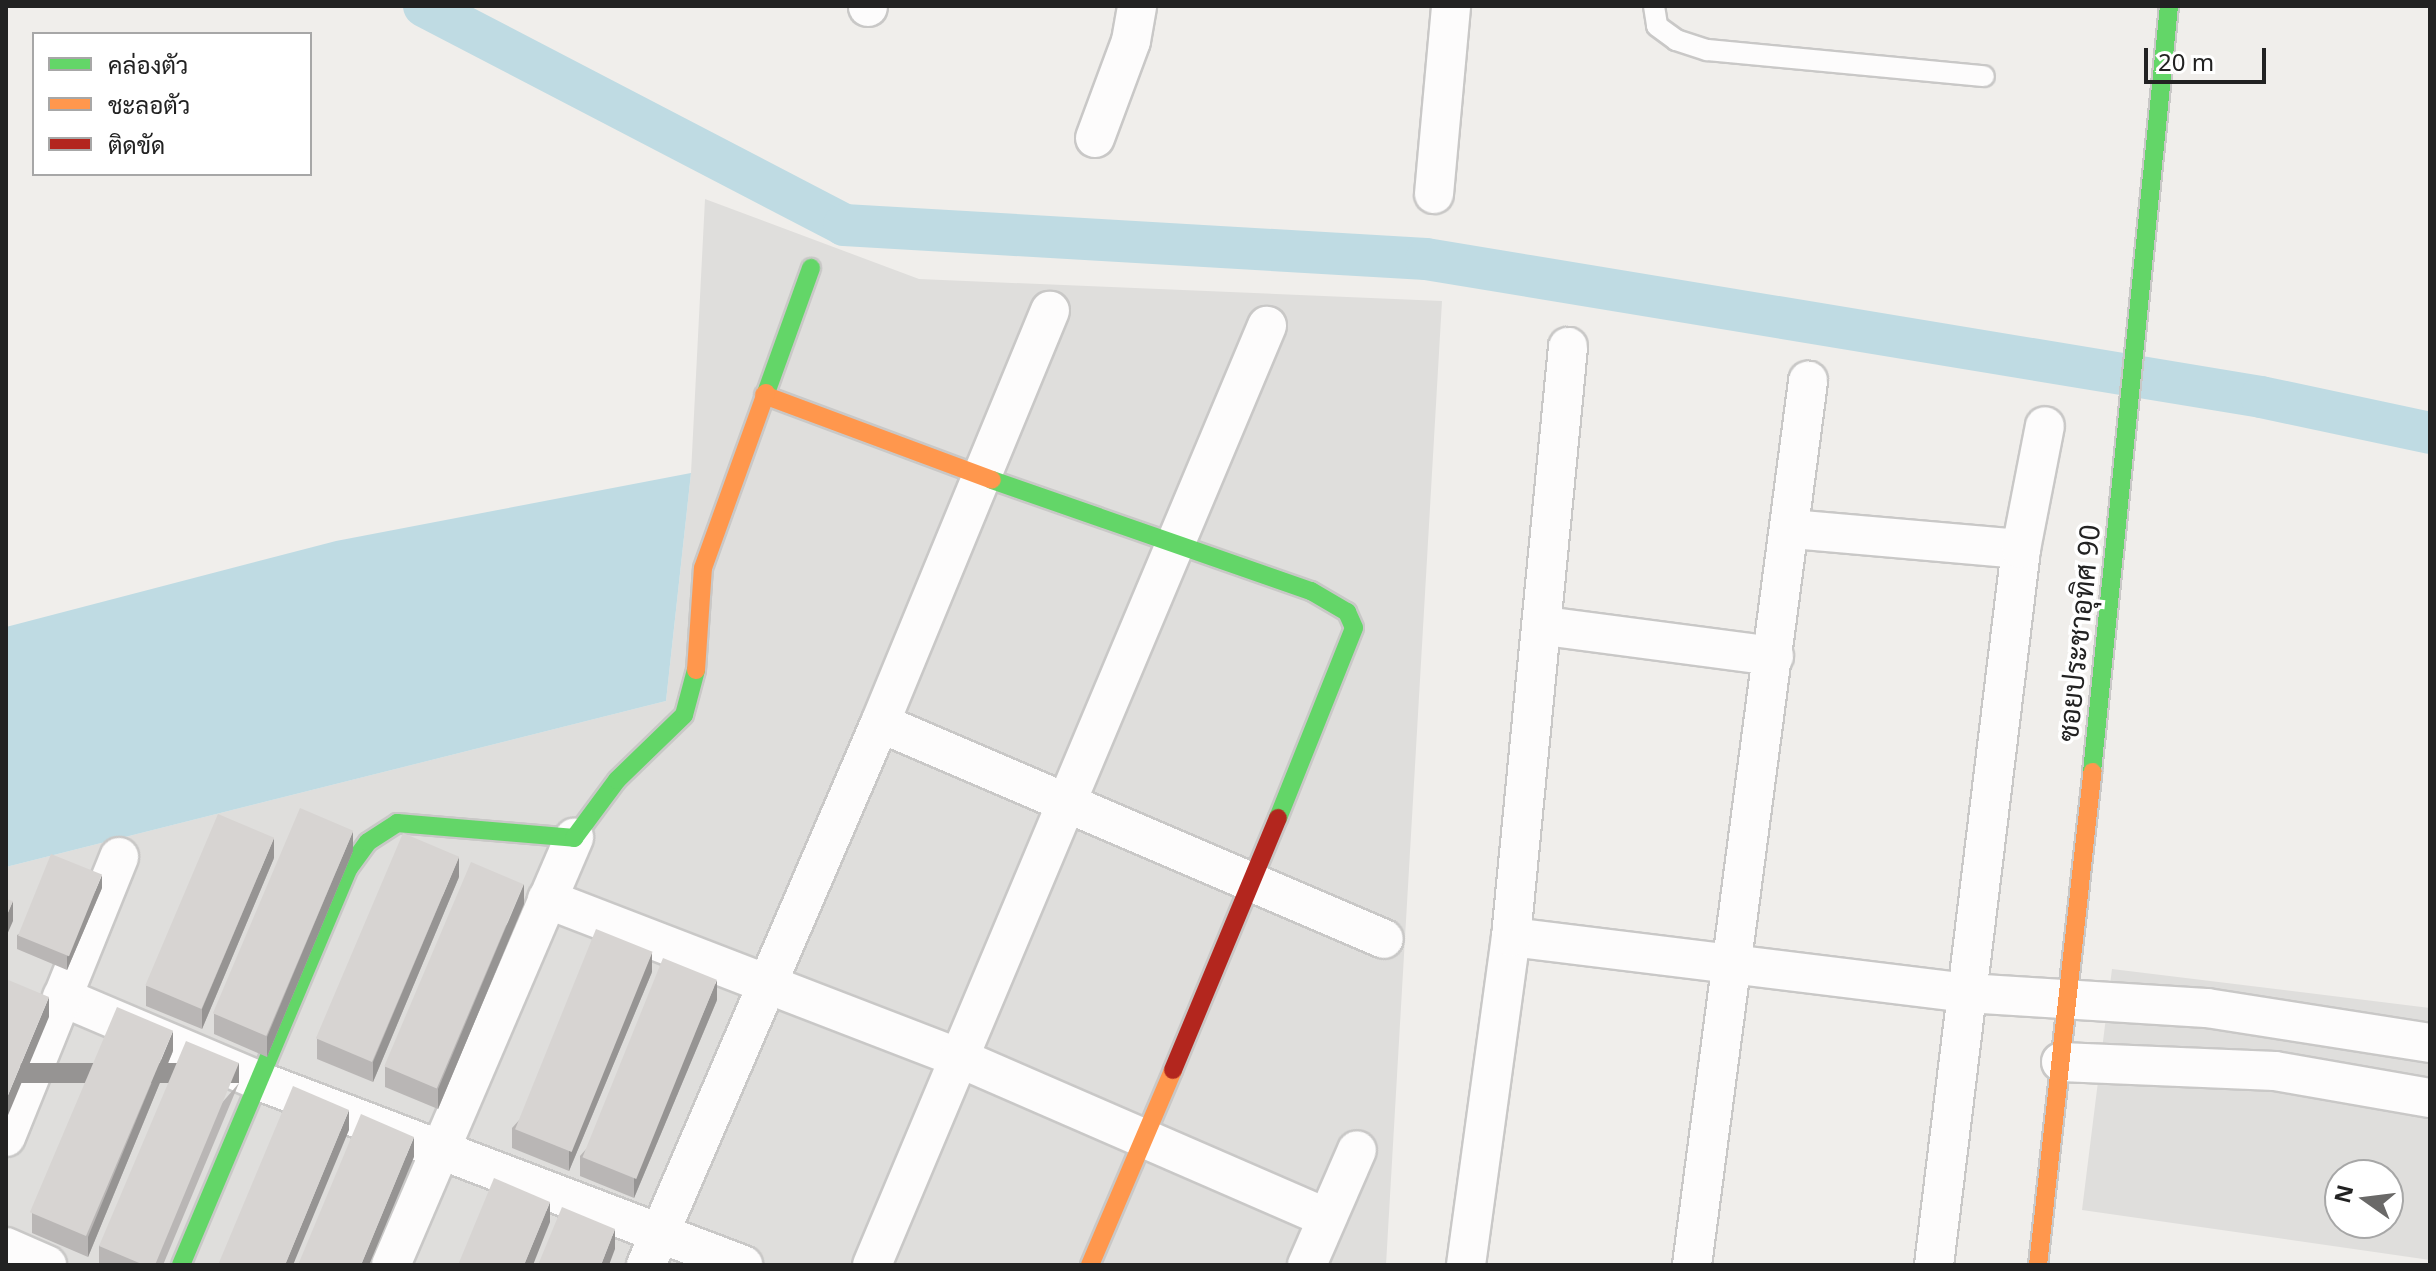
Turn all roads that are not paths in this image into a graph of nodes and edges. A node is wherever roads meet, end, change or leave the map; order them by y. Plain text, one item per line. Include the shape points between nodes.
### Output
1 (1137, 6) edge
2 (1451, 6) edge
3 (1654, 6) edge
4 (2169, 6) edge
5 (1984, 76) dead end
6 (1095, 138) dead end
7 (1434, 194) dead end
8 (811, 268) dead end
9 (1050, 311) dead end
10 (1267, 326) dead end
11 (1568, 347) dead end
12 (1808, 381) dead end
13 (764, 395) junction
14 (2045, 426) dead end
15 (983, 473) junction
16 (1792, 529) junction
17 (1174, 547) junction
18 (2021, 549) junction
19 (1545, 626) junction
20 (1774, 656) junction
21 (880, 723) junction
22 (1066, 802) junction
23 (574, 838) junction
24 (119, 857) dead end
25 (1253, 882) junction
26 (547, 899) junction
27 (1511, 937) junction
28 (1384, 939) dead end
29 (1732, 964) junction
30 (764, 983) junction
31 (1966, 993) junction
32 (62, 997) junction
33 (2068, 1001) junction
34 (2308, 1023) junction
35 (2430, 1043) edge
36 (959, 1058) junction
37 (2061, 1062) junction
38 (2301, 1075) junction
39 (262, 1082) junction
40 (2430, 1098) edge
41 (1145, 1136) junction
42 (6, 1137) edge
43 (1357, 1150) dead end
44 (441, 1151) junction
45 (1327, 1218) junction
46 (6, 1247) edge
47 (653, 1248) edge
48 (47, 1265) edge
49 (181, 1265) edge
50 (391, 1265) edge
51 (743, 1265) edge
52 (872, 1265) edge
53 (1090, 1265) edge
54 (1307, 1265) edge
55 (1466, 1265) edge
56 (1692, 1265) edge
57 (1934, 1265) edge
58 (2038, 1265) edge

1 - 6 street via 1131,41
2 - 7 street
3 - 5 lane via 1657,26 1676,40 1707,50
4 - 33 street, ซอยประชาอุทิศ 90
8 - 13 street
9 - 15 street
10 - 17 street
11 - 19 street
12 - 16 street
13 - 15 street
13 - 23 street via 703,568 698,661 684,715 617,780
14 - 18 street
15 - 17 street
15 - 21 street
16 - 18 street
16 - 20 street
17 - 22 street
17 - 25 street via 1311,591 1347,612 1354,628
18 - 31 street
19 - 20 street
19 - 27 street
20 - 29 street
21 - 22 street
21 - 30 street
22 - 25 street
22 - 36 street
23 - 26 street
23 - 39 street via 397,823 368,842 349,868
24 - 32 street
25 - 28 street
25 - 41 street
26 - 30 street
26 - 44 street
27 - 29 street
27 - 55 street
29 - 31 street
29 - 56 street
30 - 36 street
30 - 47 street
31 - 33 street
31 - 57 street
32 - 39 street
32 - 42 street
33 - 34 street via 2207,1008
33 - 37 street, ซอยประชาอุทิศ 90
34 - 35 street
34 - 38 street
36 - 41 street
36 - 52 street
37 - 38 street
37 - 58 street, ซอยประชาอุทิศ 90
38 - 40 street
39 - 44 street
39 - 49 street
41 - 45 street
41 - 53 street
43 - 45 street
44 - 47 street
44 - 50 street
45 - 54 street
46 - 48 street
47 - 51 street

